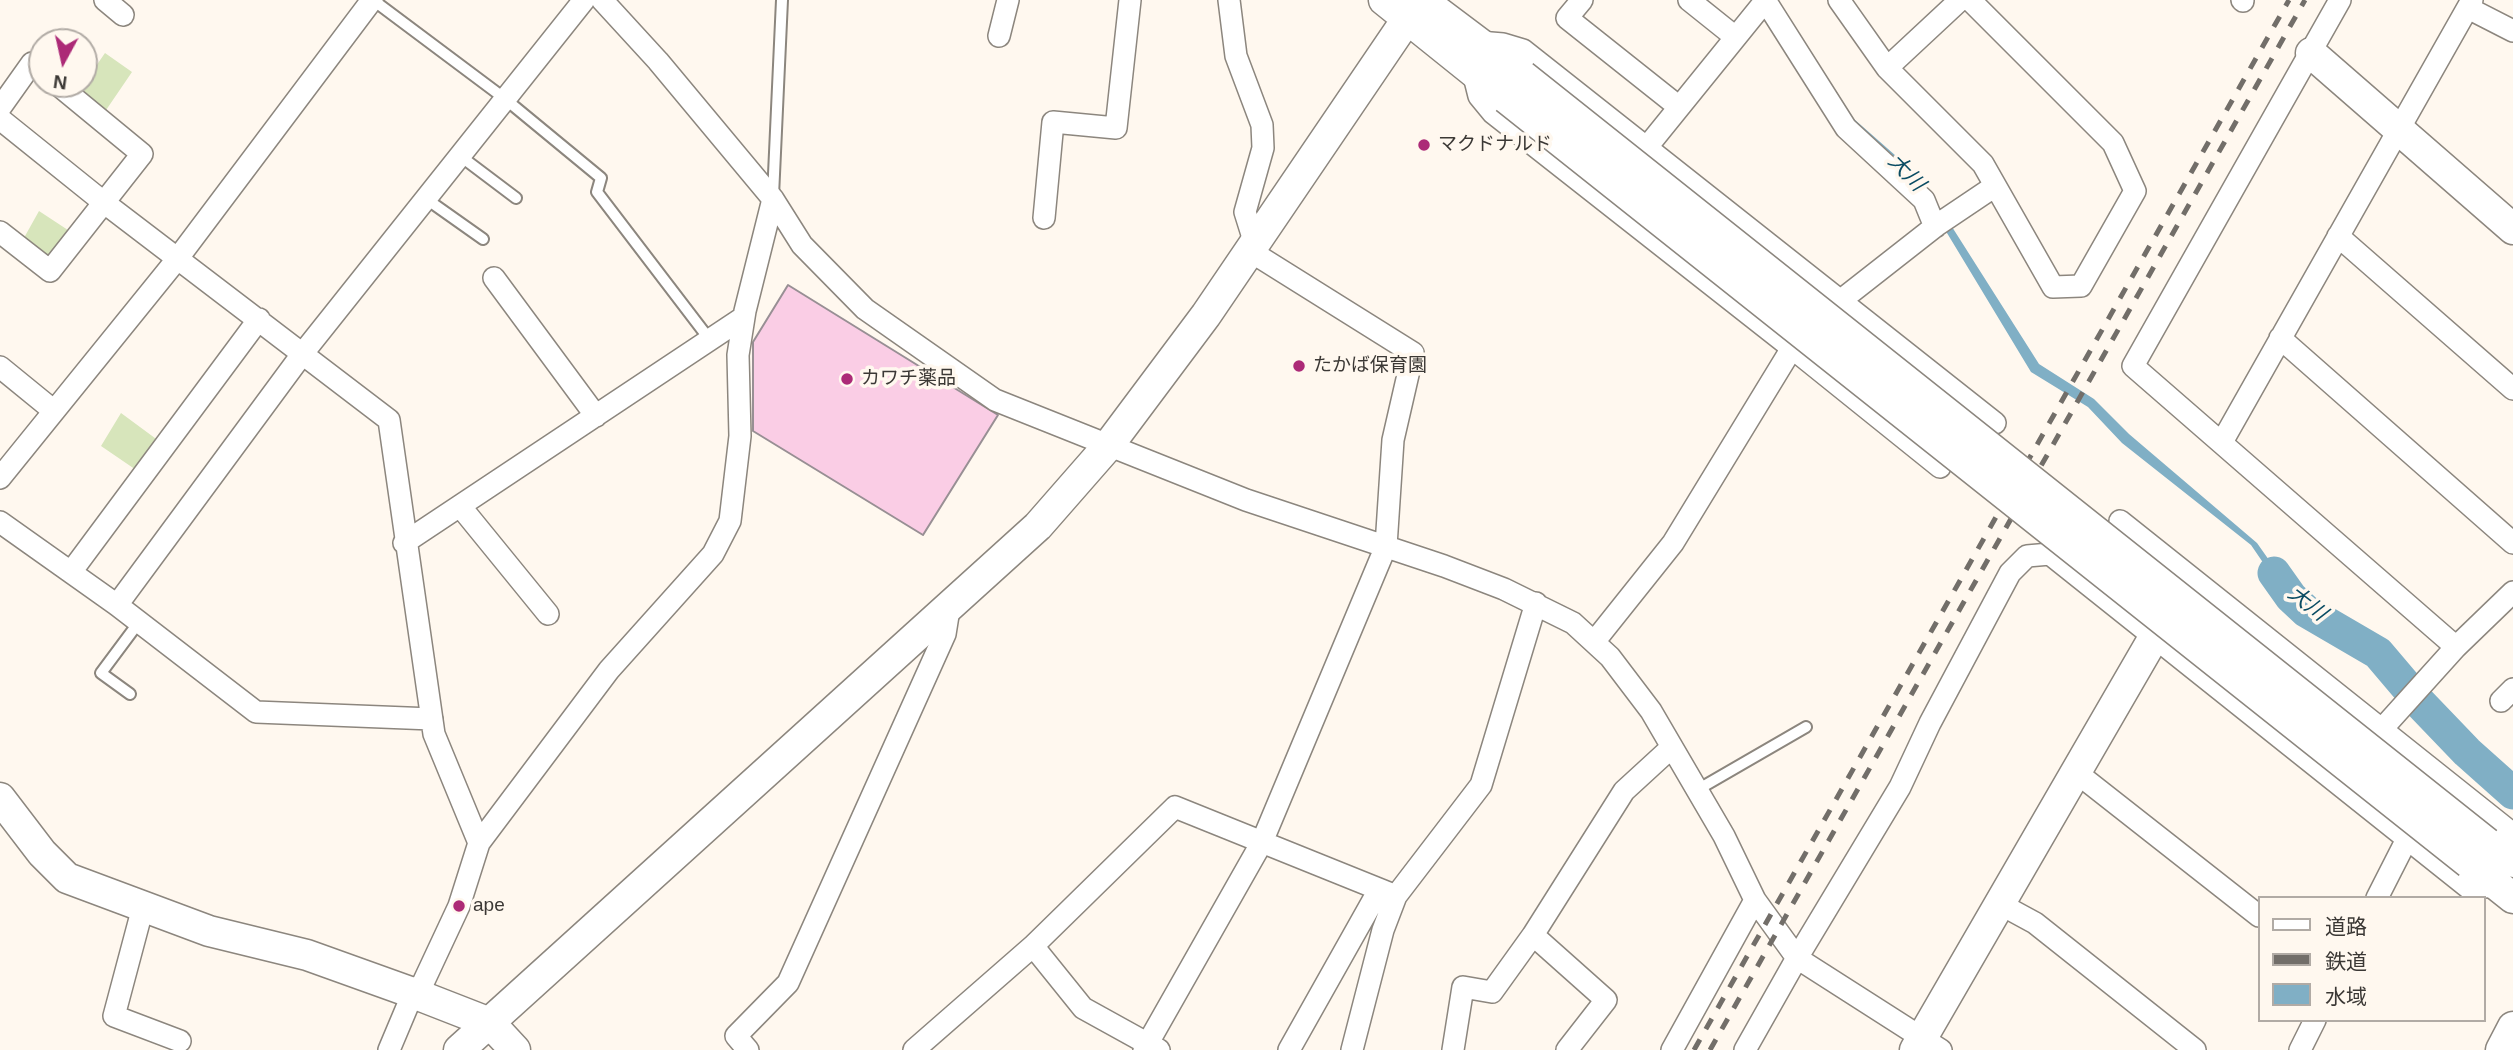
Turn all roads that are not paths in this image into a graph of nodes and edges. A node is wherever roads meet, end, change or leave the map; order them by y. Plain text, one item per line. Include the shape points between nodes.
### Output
1 (105, 0) edge
2 (372, 0) edge
3 (584, 0) edge
4 (602, 0) edge
5 (782, 0) edge
6 (1008, 0) edge
7 (1130, 0) edge
8 (1229, 0) edge
9 (1582, 0) edge
10 (1689, 0) edge
11 (1765, 0) edge
12 (1839, 0) edge
13 (1960, 0) edge
14 (1970, 0) edge
15 (2340, 0) edge
16 (2470, 4) edge
17 (1408, 5) edge
18 (123, 15) dead end
19 (2513, 31) edge
20 (999, 36) dead end
21 (1734, 36) junction
22 (1479, 42) junction
23 (2311, 53) junction
24 (1887, 68) junction
25 (28, 70) edge
26 (1473, 72) junction
27 (1514, 87) junction
28 (74, 98) edge
29 (504, 98) junction
30 (1679, 107) junction
31 (0, 108) edge
32 (0, 119) edge
33 (2399, 128) junction
34 (1647, 147) junction
35 (459, 155) junction
36 (1995, 186) junction
37 (425, 198) junction
38 (516, 198) dead end
39 (773, 199) junction
40 (102, 201) junction
41 (1044, 218) dead end
42 (1940, 223) junction
43 (2513, 229) edge
44 (0, 232) edge
45 (2338, 236) junction
46 (483, 239) dead end
47 (1252, 247) junction
48 (178, 258) junction
49 (494, 278) dead end
50 (1840, 302) junction
51 (744, 317) junction
52 (259, 319) junction
53 (2280, 338) junction
54 (710, 340) junction
55 (1792, 348) junction
56 (303, 352) junction
57 (0, 367) edge
58 (2513, 388) edge
59 (54, 411) junction
60 (596, 416) junction
61 (1996, 423) dead end
62 (2222, 442) junction
63 (1108, 446) junction
64 (1940, 467) dead end
65 (0, 478) edge
66 (460, 506) junction
67 (2120, 521) dead end
68 (0, 522) edge
69 (404, 543) junction
70 (2513, 543) edge
71 (1386, 546) junction
72 (71, 572) junction
73 (2513, 592) edge
74 (1535, 603) junction
75 (117, 605) junction
76 (949, 609) junction
77 (548, 614) dead end
78 (139, 622) junction
79 (2153, 639) junction
80 (1594, 642) junction
81 (2456, 647) junction
82 (130, 694) dead end
83 (432, 719) junction
84 (1806, 727) dead end
85 (2382, 729) junction
86 (1672, 747) junction
87 (2077, 773) junction
88 (1697, 790) junction
89 (0, 798) edge
90 (2407, 839) junction
91 (1262, 842) junction
92 (479, 843) junction
93 (2490, 847) edge
94 (2508, 882) edge
95 (1388, 893) junction
96 (2378, 896) edge
97 (1755, 900) junction
98 (2000, 904) junction
99 (143, 907) junction
100 (2258, 915) edge
101 (1533, 935) junction
102 (1033, 946) junction
103 (1797, 958) junction
104 (413, 993) junction
105 (2314, 1022) edge
106 (489, 1023) junction
107 (2513, 1027) edge
108 (180, 1041) dead end
109 (1926, 1046) edge
110 (924, 1047) edge
111 (1150, 1048) edge
112 (389, 1050) edge
113 (459, 1050) edge
114 (515, 1050) edge
115 (748, 1050) edge
116 (1289, 1050) edge
117 (1352, 1050) edge
118 (1453, 1050) edge
119 (1567, 1050) edge
120 (1672, 1050) edge
121 (1745, 1050) edge
122 (2195, 1050) edge
123 (2300, 1050) edge
124 (2501, 1050) edge

1 - 18 street
2 - 29 lane
2 - 48 street
3 - 29 street
4 - 39 street
5 - 39 lane
6 - 20 street
7 - 41 street via 1116,128 1053,122
8 - 47 street via 1236,56 1262,125 1263,148 1245,212
9 - 30 street via 1567,18
10 - 21 street
11 - 21 street
11 - 42 street via 1846,128 1924,200
12 - 24 street
13 - 24 street
14 - 36 street via 2113,143 2135,191 2081,286 2053,288
15 - 23 street
16 - 19 street
16 - 33 street
17 - 22 street
17 - 26 street
17 - 47 street
21 - 30 street
22 - 27 street
22 - 34 street via 1523,50
23 - 33 street
23 - 62 street via 2133,366
24 - 36 street via 1983,164
25 - 31 street
26 - 27 street
26 - 55 street via 1479,96 1493,113
27 - 93 street, bridge
28 - 40 street via 142,154
29 - 35 street
29 - 54 lane via 601,178 597,192
30 - 34 street
32 - 40 street
33 - 43 street
33 - 45 street
34 - 50 street
35 - 37 street
35 - 38 lane
36 - 42 street
37 - 46 lane
37 - 56 street
39 - 51 street
39 - 63 street via 802,245 865,309 995,400
40 - 44 street via 50,271
40 - 48 street
42 - 50 street
45 - 53 street
45 - 58 street
47 - 63 street
47 - 71 street via 1413,353 1393,440
48 - 52 street
48 - 59 street
49 - 60 street
50 - 61 street
51 - 54 street
51 - 92 street via 738,355 740,436 730,521 713,554 610,670
52 - 56 street
52 - 72 street
53 - 62 street
53 - 70 street
54 - 60 street
55 - 64 street
55 - 80 street via 1673,543
56 - 69 street via 388,420
56 - 75 street
57 - 59 street
59 - 65 street
60 - 66 street
62 - 81 street
63 - 71 street via 1246,500
63 - 76 street via 1038,526
66 - 69 street
66 - 77 street
67 - 85 street
68 - 72 street
69 - 83 street
71 - 74 street
71 - 91 street
72 - 75 street
73 - 81 street
74 - 80 street via 1573,623
74 - 95 street via 1481,785
75 - 78 street
76 - 106 street
76 - 115 street via 945,634 788,983 736,1036
78 - 82 lane via 101,673
78 - 83 street via 256,712
79 - 87 street
79 - 90 street
79 - 103 street via 2050,554 2027,556 2010,573 1900,787
80 - 86 street via 1651,711
81 - 85 street
83 - 92 street
84 - 88 lane
85 - 93 street
86 - 88 street
86 - 101 street via 1624,790
87 - 98 street
87 - 100 street
88 - 97 street
89 - 99 street via 67,878
90 - 94 street via 2469,888
90 - 96 street
91 - 95 street
91 - 102 street via 1175,807
91 - 111 street
92 - 104 street via 460,906 423,983
93 - 94 street
95 - 116 street
95 - 117 street
97 - 103 street
97 - 120 street
98 - 109 street
98 - 122 street via 2035,923
99 - 104 street via 209,931 307,955
99 - 108 street via 114,1016
101 - 118 street via 1492,992 1463,987
101 - 119 street via 1606,1000
102 - 110 street
102 - 111 street via 1083,1008
103 - 109 street
103 - 121 street
104 - 106 street
104 - 112 street
105 - 123 street
106 - 113 street
106 - 114 street
107 - 124 street

